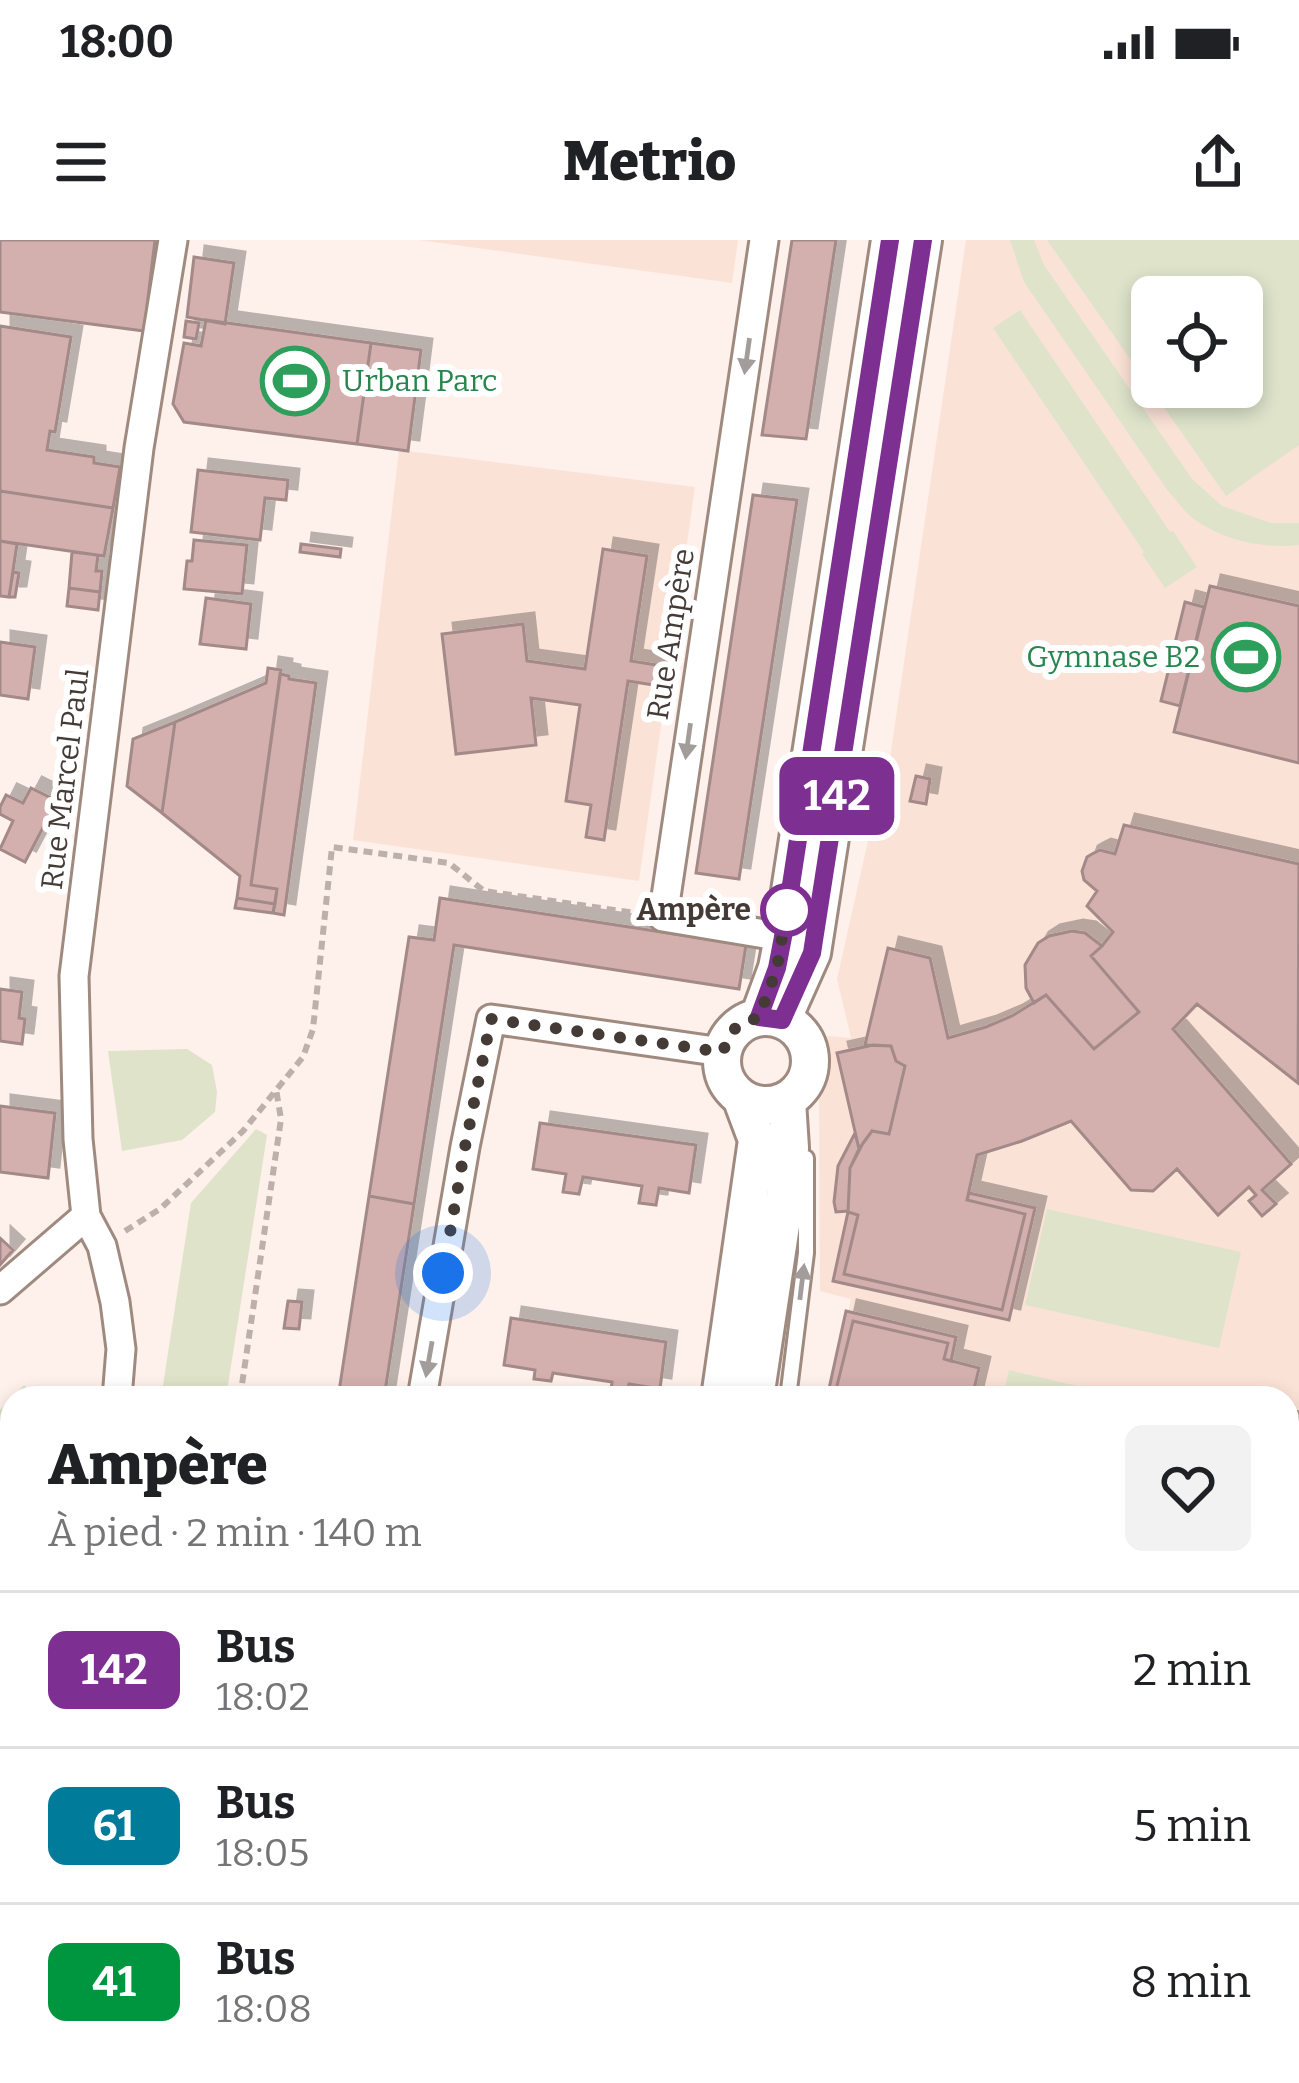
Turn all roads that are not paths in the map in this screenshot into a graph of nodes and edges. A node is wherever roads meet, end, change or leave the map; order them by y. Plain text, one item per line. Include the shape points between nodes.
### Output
1 (173, 240) edge
2 (764, 240) edge
3 (890, 240) edge
4 (923, 240) edge
5 (783, 937) junction
6 (771, 1018) junction
7 (722, 1052) junction
8 (792, 1098) junction
9 (742, 1100) junction
10 (86, 1216) junction
11 (0, 1290) edge
12 (118, 1386) edge
13 (424, 1386) edge
14 (722, 1386) edge
15 (757, 1386) edge
16 (789, 1386) edge

1 - 10 street, Rue Marcel Paul via 74,976
2 -> 5 street, Rue Ampère via 663,917
3 - 5 street
4 - 6 street via 812,953
5 - 6 street
6 - 7 street via 736,1027
6 - 8 street via 794,1026 810,1056 808,1076
7 - 9 street via 727,1084
7 -> 13 street via 491,1019
8 - 9 street via 763,1106
8 - 15 street
16 -> 8 lane via 806,1252 806,1152
9 - 14 street via 757,1140
10 - 11 street
10 - 12 street via 116,1302

